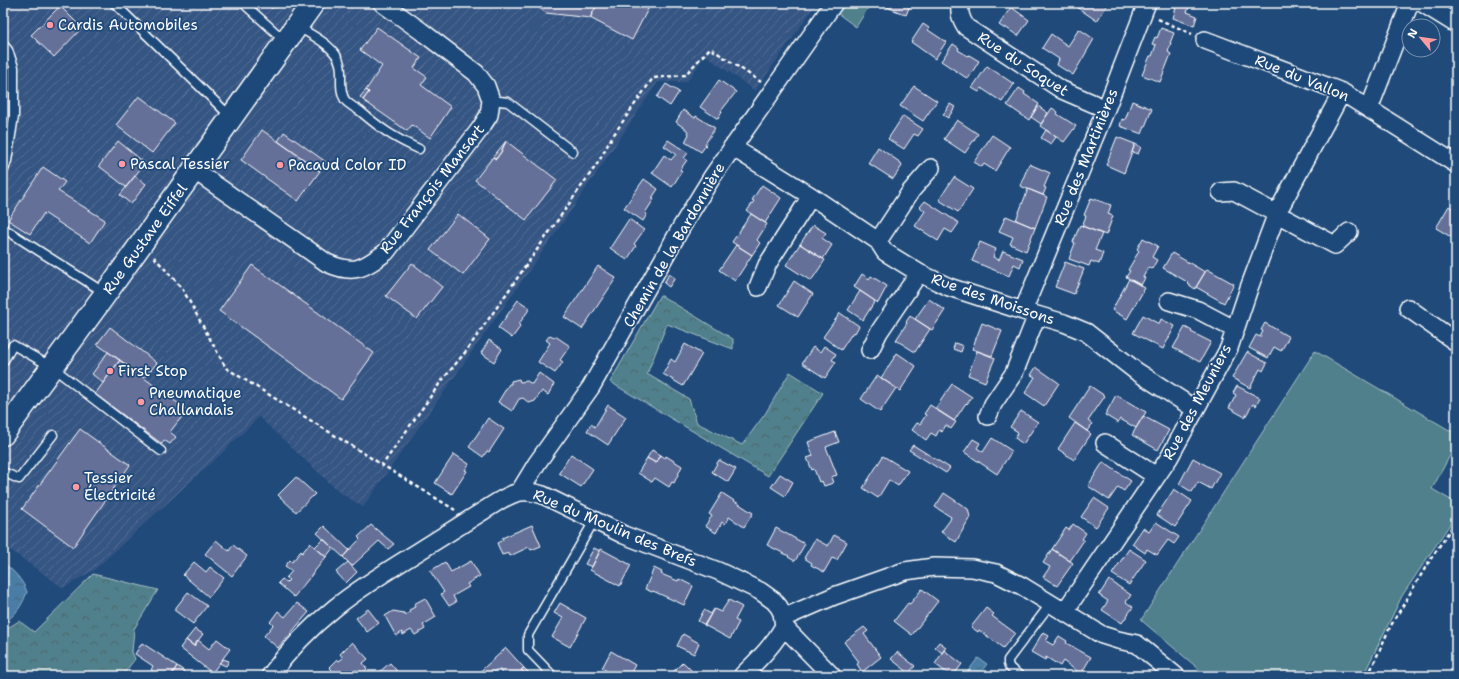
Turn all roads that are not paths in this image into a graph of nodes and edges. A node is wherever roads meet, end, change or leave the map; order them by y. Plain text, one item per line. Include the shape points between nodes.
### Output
1 (114, 3) edge
2 (243, 3) edge
3 (313, 3) edge
4 (382, 3) edge
5 (834, 3) edge
6 (961, 3) edge
7 (1410, 3) edge
8 (1422, 3) edge
9 (1145, 8) edge
10 (1456, 24) edge
11 (291, 34) junction
12 (1205, 40) road end
13 (3, 44) edge
14 (1342, 92) junction
15 (491, 100) junction
16 (1106, 109) junction
17 (1369, 109) junction
18 (232, 117) junction
19 (732, 147) junction
20 (419, 148) dead end
21 (573, 152) dead end
22 (1456, 164) edge
23 (931, 168) dead end
24 (194, 170) junction
25 (3, 172) edge
26 (1221, 192) dead end
27 (811, 196) junction
28 (1277, 213) junction
29 (3, 228) edge
30 (1349, 232) dead end
31 (878, 241) junction
32 (919, 273) junction
33 (758, 288) dead end
34 (106, 293) junction
35 (1169, 301) dead end
36 (1408, 308) dead end
37 (1030, 313) junction
38 (1234, 329) junction
39 (1456, 342) edge
40 (870, 350) dead end
41 (3, 362) edge
42 (52, 367) junction
43 (1195, 409) junction
44 (988, 416) dead end
45 (4, 432) edge
46 (53, 435) dead end
47 (1105, 443) dead end
48 (161, 451) dead end
49 (3, 472) edge
50 (1156, 476) junction
51 (520, 491) junction
52 (594, 520) junction
53 (1058, 607) junction
54 (784, 622) junction
55 (270, 676) edge
56 (553, 676) edge
57 (742, 676) edge
58 (832, 676) edge
59 (1020, 676) edge
60 (1176, 676) edge

1 - 18 lane
2 - 11 lane
3 - 11 street, Rue Gustave Eiffel
4 - 15 street via 476,73 486,86
5 - 19 street, Chemin de la Bardonnière
6 - 16 street, Rue du Soquet via 961,19 966,27 1062,90
7 - 17 street
8 - 10 street
9 - 16 street, Rue des Martinières
11 - 18 street, Rue Gustave Eiffel
11 - 20 lane via 327,45 340,64 340,83 345,100 383,131
12 - 14 street, Rue du Vallon
13 - 25 lane via 14,67 14,116 8,161
14 - 17 street, Rue du Vallon
14 - 28 street, Rue des Meuniers
15 - 21 lane via 508,102
15 - 24 street, Rue François Mansart via 488,115 480,129 386,252 369,264 354,270 340,269 327,262
16 - 37 street, Rue des Martinières
17 - 22 street, Rue du Vallon
18 - 24 street, Rue Gustave Eiffel
19 - 27 street, Rue des Moissons
19 - 51 street, Chemin de la Bardonnière via 682,226 591,387
23 - 31 street via 911,191
24 - 34 street, Rue Gustave Eiffel
26 - 28 street via 1234,191
27 - 31 street, Rue des Moissons
27 - 33 street via 767,265
28 - 30 street via 1335,245
28 - 38 street, Rue des Meuniers
29 - 34 lane
31 - 32 street, Rue des Moissons via 885,252
32 - 37 street, Rue des Moissons via 949,286
32 - 40 street via 879,332
34 - 42 street, Rue Gustave Eiffel
35 - 38 street via 1198,310
36 - 39 street
37 - 43 street, Rue des Moissons via 1086,332 1136,371
37 - 44 street, Rue des Martinières via 1014,374 993,404
38 - 43 street, Rue des Meuniers via 1229,348
41 - 42 lane via 13,345
42 - 45 street, Rue Gustave Eiffel
42 - 48 lane
43 - 50 street, Rue des Meuniers via 1169,458
46 - 49 lane via 19,479
47 - 50 street
50 - 53 street, Rue des Meuniers
51 - 52 street, Rue du Moulin des Brefs via 543,495
51 - 55 street, Rue du Moulin des Brefs via 470,519 340,603 294,645
52 - 54 street, Rue du Moulin des Brefs via 760,591 779,607
52 - 56 lane via 528,635 528,650
53 - 54 street via 996,573 972,568 934,567 905,570 834,596
53 - 59 lane via 1008,660 1010,668
53 - 60 street via 1102,635 1137,644
54 - 57 street via 777,640
54 - 58 street, Rue du Moulin des Brefs

